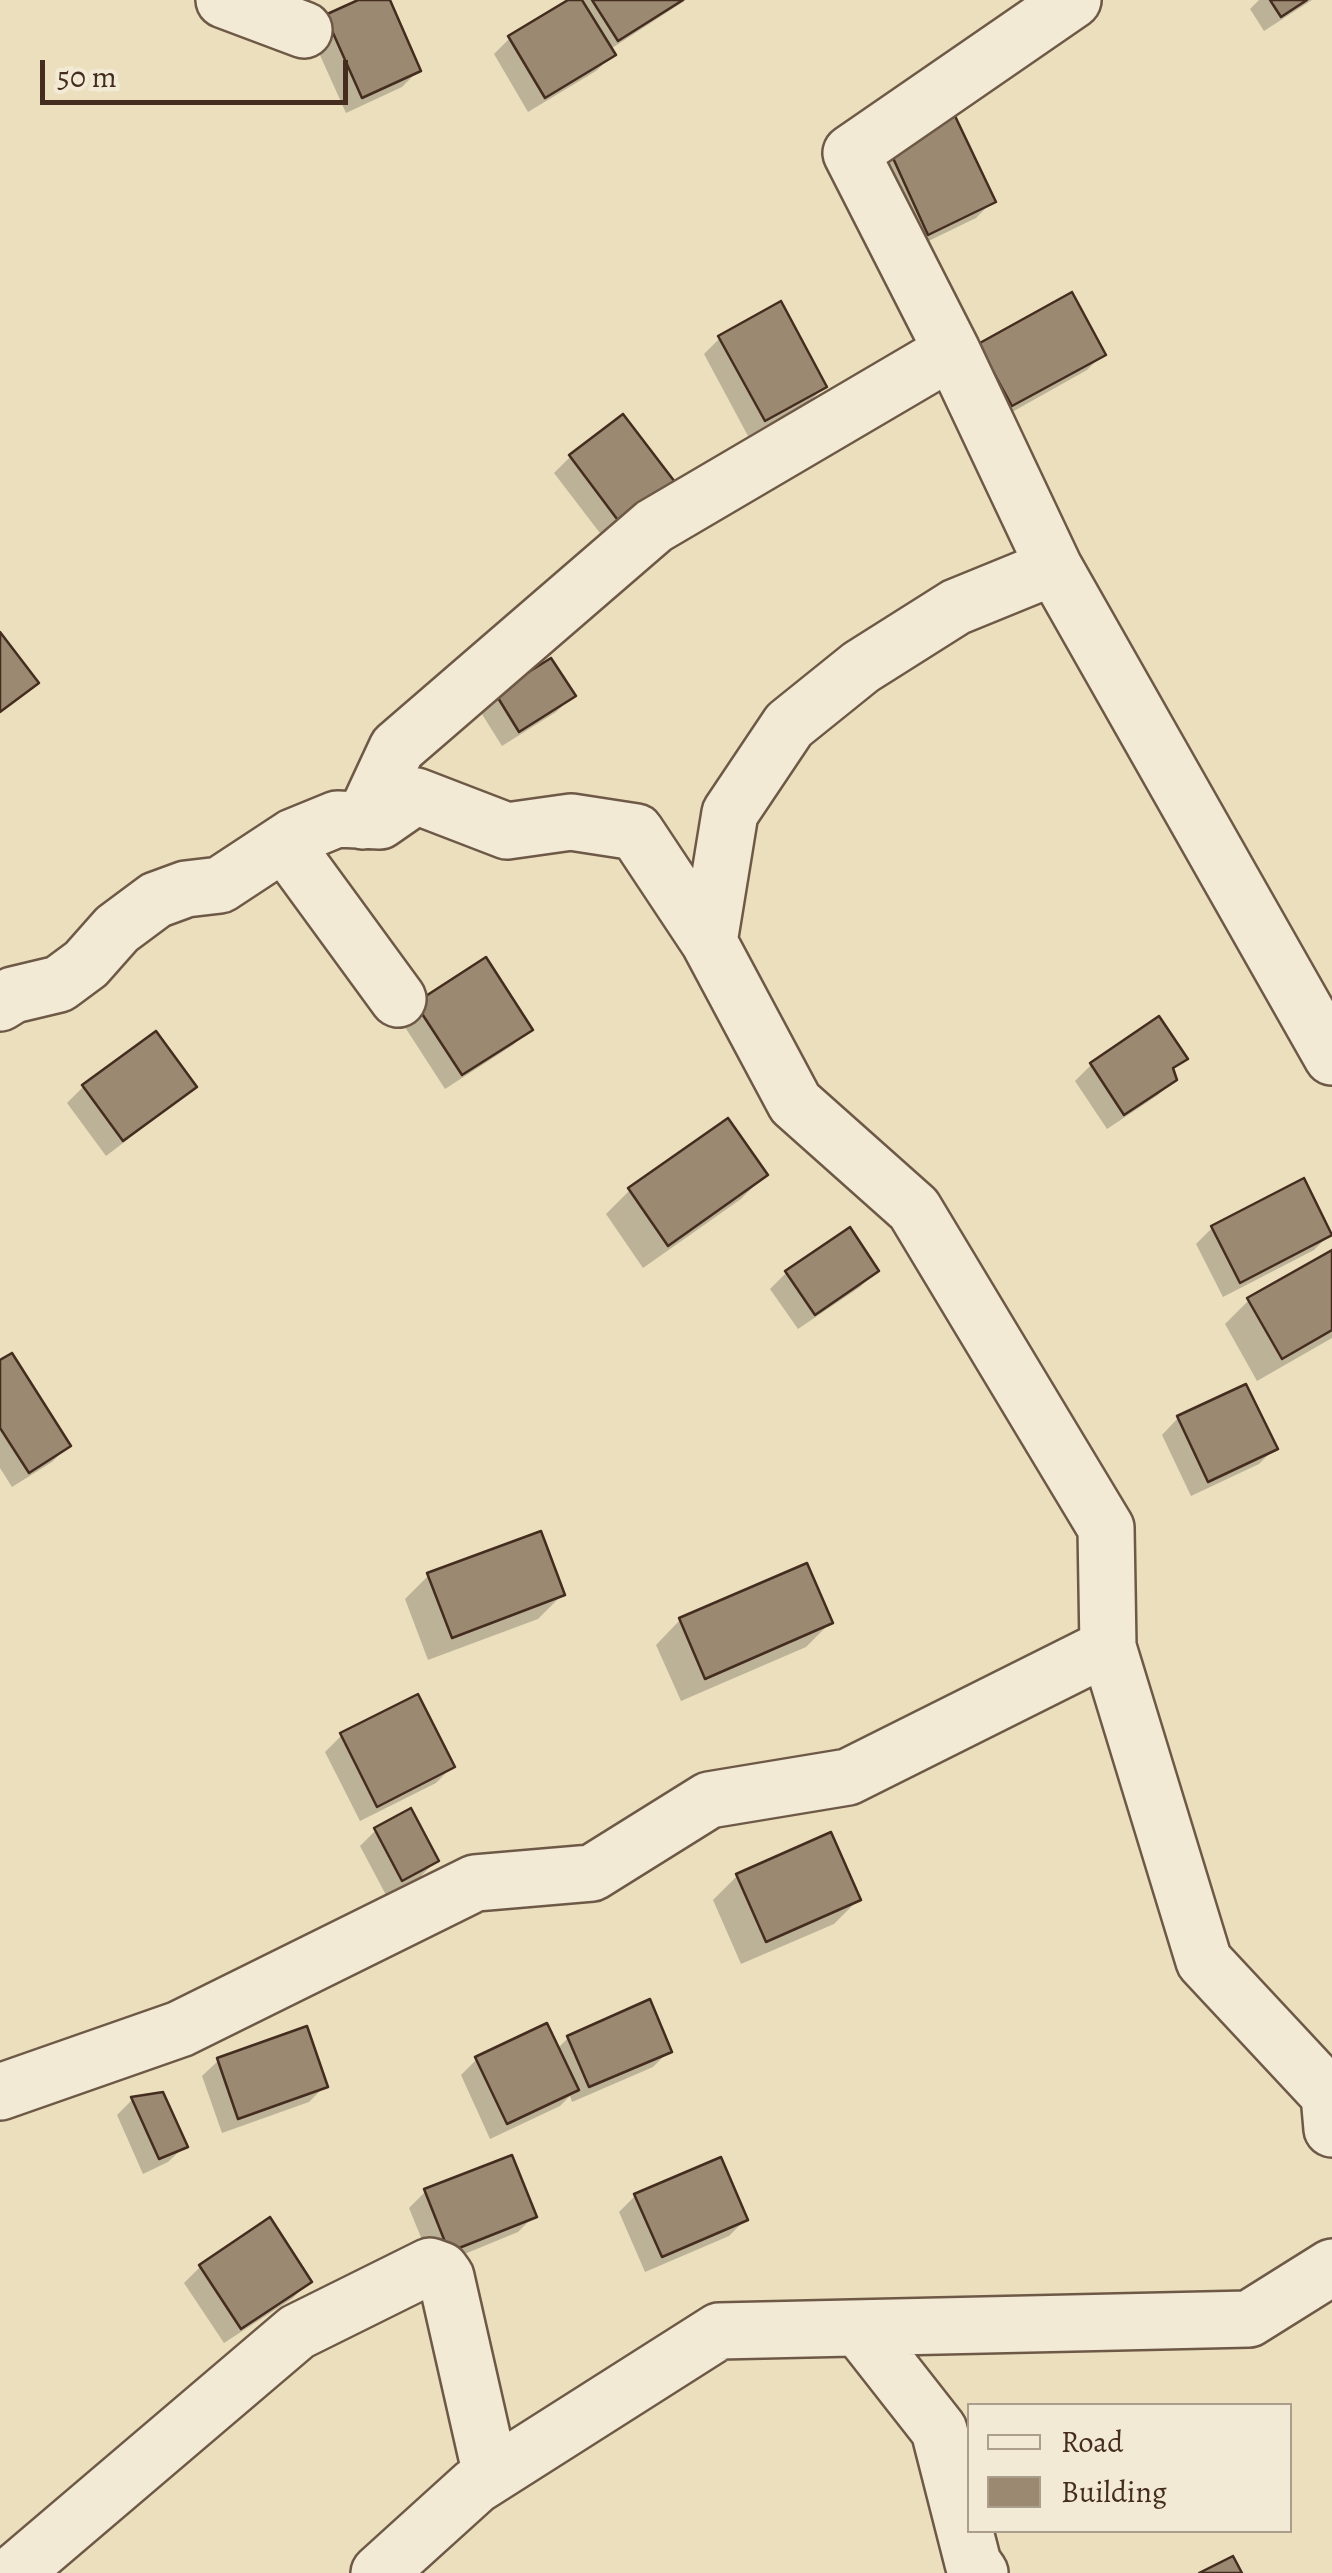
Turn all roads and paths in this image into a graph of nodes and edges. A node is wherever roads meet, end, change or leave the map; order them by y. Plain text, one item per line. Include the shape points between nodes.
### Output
1 (224, 0) edge
2 (1074, 0) edge
3 (304, 30) dead end
4 (952, 352) junction
5 (1054, 566) junction
6 (363, 820) junction
7 (284, 843) junction
8 (708, 942) junction
9 (398, 999) dead end
10 (0, 1004) edge
11 (1332, 1057) edge
12 (1108, 1647) junction
13 (0, 2092) edge
14 (1332, 2128) edge
15 (1332, 2267) edge
16 (859, 2328) junction
17 (491, 2475) junction
18 (14, 2573) edge
19 (379, 2573) edge
20 (980, 2573) edge

1 - 3 street
2 - 4 street via 850,153
4 - 5 street
4 - 6 street via 654,526 397,748
5 - 8 street via 956,607 861,667 789,725 730,813
5 - 11 street
6 - 7 street via 336,819
6 - 8 street via 380,821 416,796 507,831 571,822 636,832
7 - 9 street
7 - 10 street via 220,885 156,900 59,984
8 - 12 street via 796,1103 914,1209 1106,1528
12 - 13 street via 848,1778 709,1800 592,1873 475,1883 180,2029
12 - 14 street via 1204,1961 1328,2095
15 - 16 street via 1249,2318
16 - 17 street via 719,2331
16 - 20 street via 939,2430
17 - 18 street via 446,2277 430,2266 297,2332
17 - 19 street

